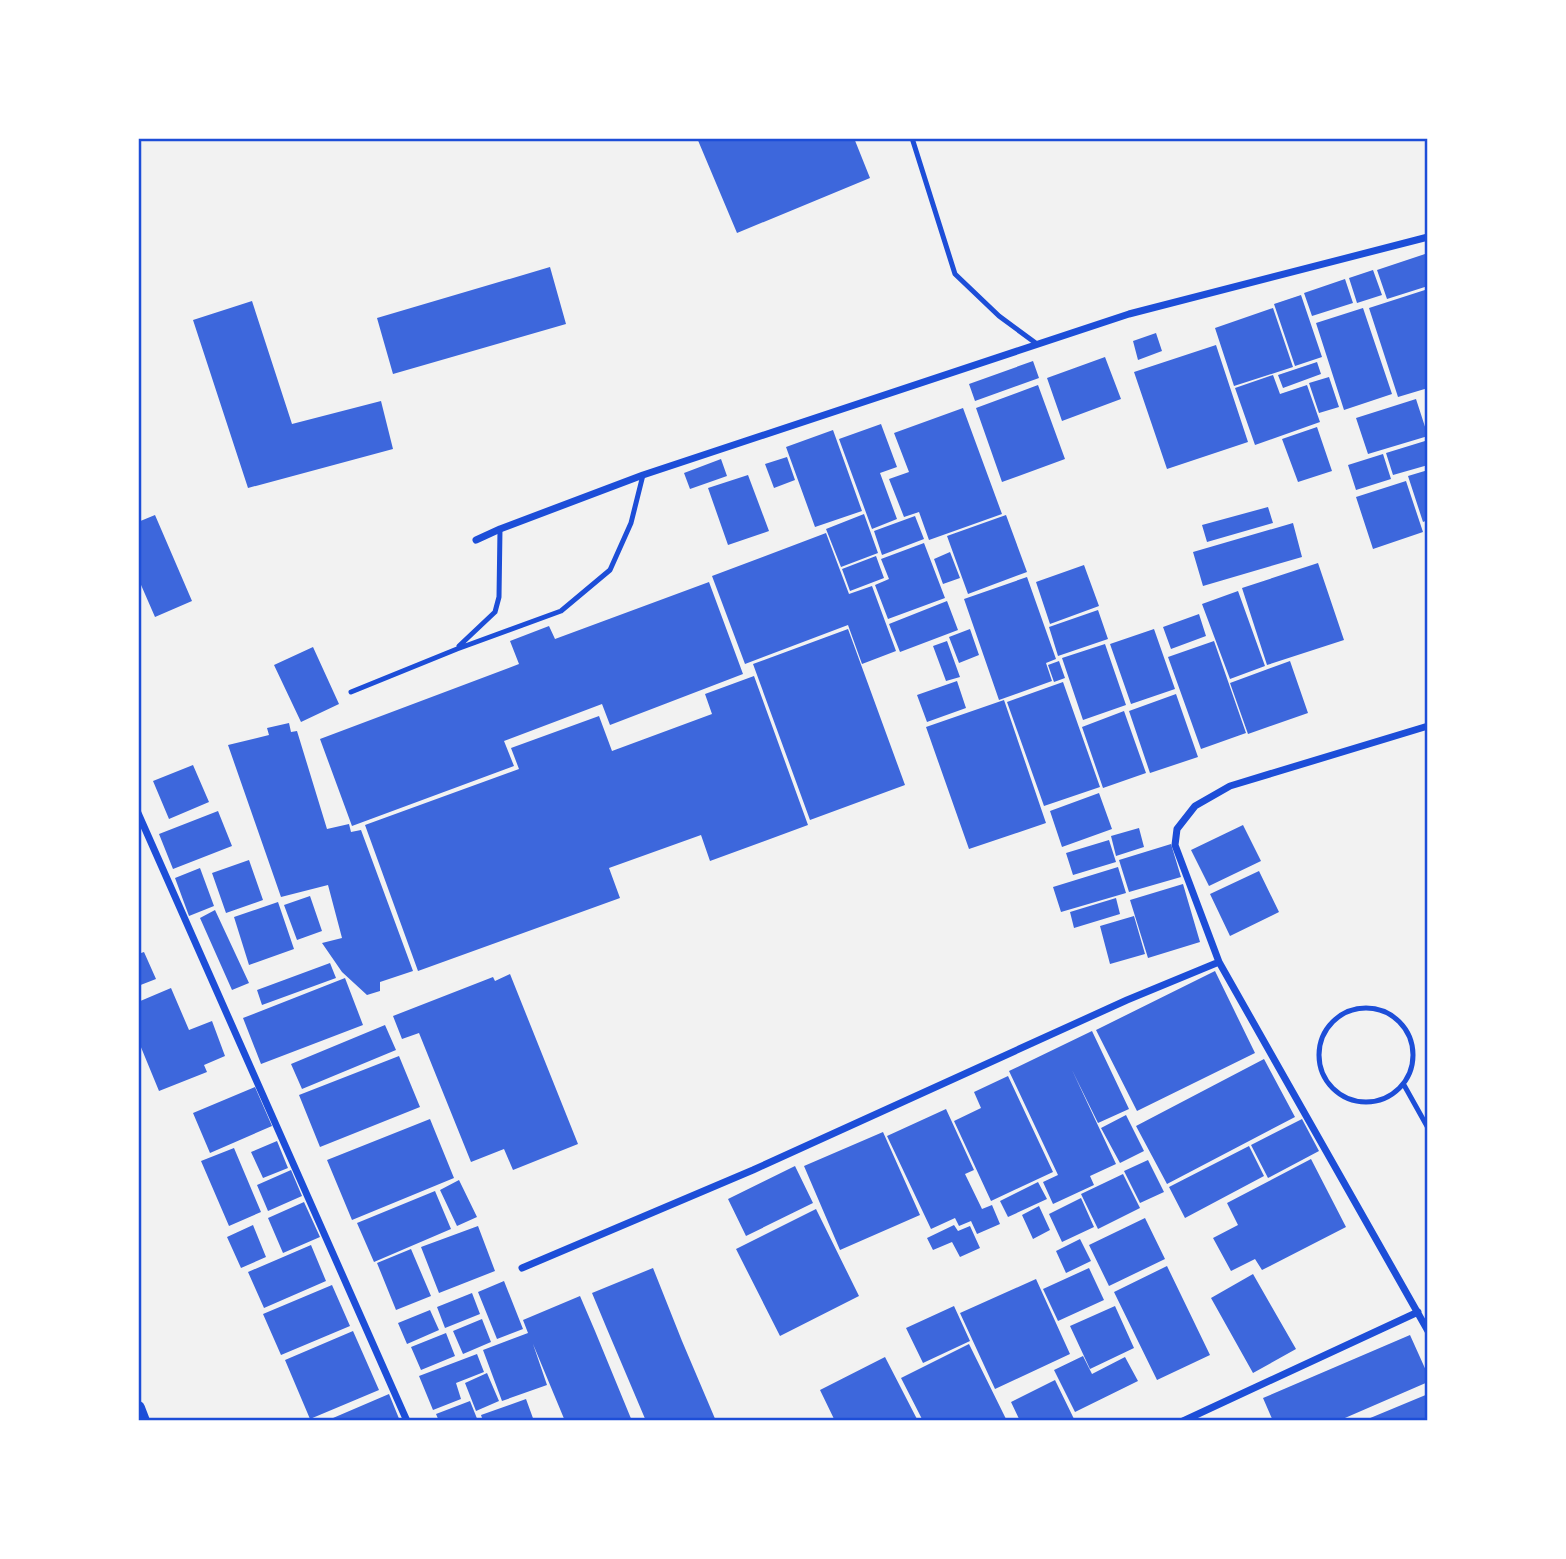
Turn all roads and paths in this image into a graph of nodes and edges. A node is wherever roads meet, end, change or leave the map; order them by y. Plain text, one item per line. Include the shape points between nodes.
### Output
1 (912, 138) edge
2 (1428, 237) edge
3 (1037, 344) junction
4 (643, 475) junction
5 (500, 529) junction
6 (476, 540) dead end
7 (457, 649) junction
8 (351, 692) dead end
9 (1428, 726) edge
10 (138, 813) edge
11 (1219, 962) junction
12 (1404, 1085) junction
13 (1428, 1128) edge
14 (522, 1268) dead end
15 (1418, 1312) junction
16 (1428, 1331) edge
17 (138, 1408) edge
18 (144, 1421) edge
19 (407, 1421) edge
20 (1183, 1421) edge

1 - 3 lane via 955,274
2 - 3 street via 1129,314
3 - 4 street
4 - 5 street
4 - 7 lane via 631,523 610,570 561,611
5 - 6 street
5 - 7 lane via 495,612
7 - 8 lane
9 - 11 street via 1230,786 1195,807 1177,829 1175,845
10 - 19 street
11 - 14 street
11 - 15 street
12 - 12 lane via 1413,1068 1414,1050 1397,1017 1362,1007 1344,1012 1329,1024 1318,1059 1336,1092 1371,1102 1389,1097
12 - 13 lane
15 - 16 street
15 - 20 street
17 - 18 main road

